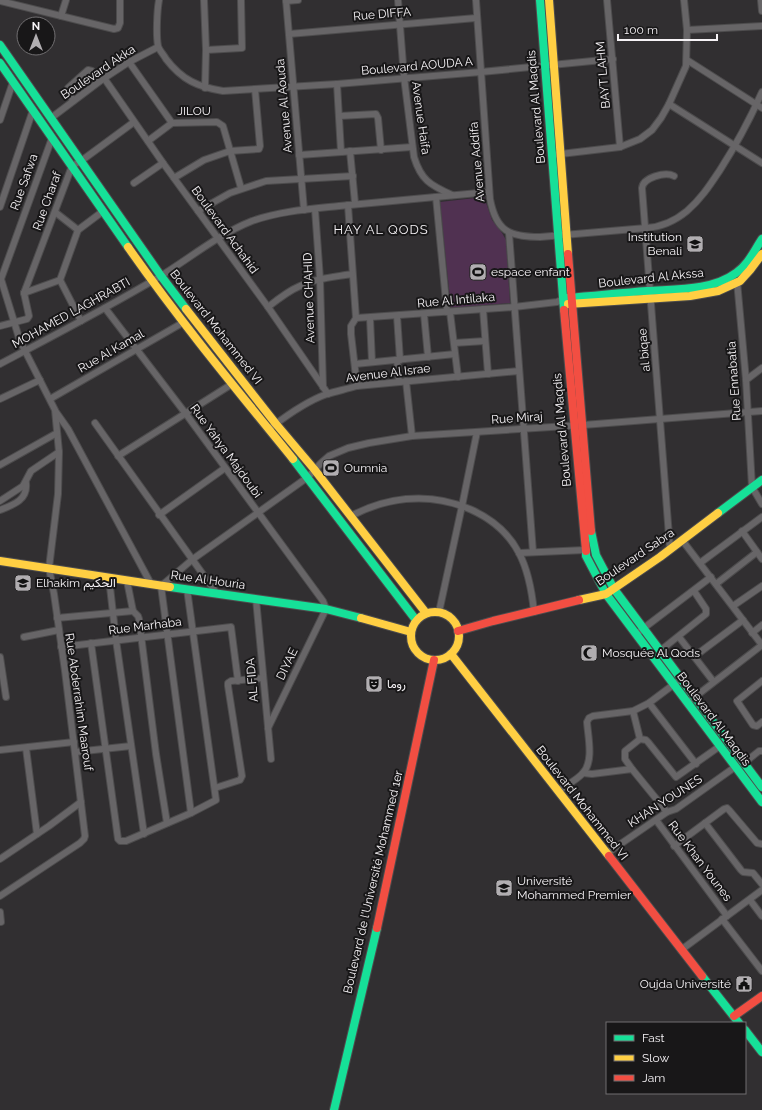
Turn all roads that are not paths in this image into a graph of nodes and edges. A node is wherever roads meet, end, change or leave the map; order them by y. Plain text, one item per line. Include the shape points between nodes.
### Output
1 (66, 0) edge
2 (120, 0) edge
3 (158, 0) edge
4 (204, 0) edge
5 (241, 0) edge
6 (286, 0) edge
7 (298, 0) edge
8 (398, 0) edge
9 (476, 0) edge
10 (540, 0) edge
11 (549, 0) edge
12 (607, 0) edge
13 (684, 0) edge
14 (761, 0) edge
15 (0, 1) edge
16 (15, 2) edge
17 (762, 11) edge
18 (62, 16) junction
19 (476, 18) junction
20 (400, 24) junction
21 (762, 26) edge
22 (687, 30) junction
23 (289, 34) junction
24 (0, 45) edge
25 (158, 47) junction
26 (206, 50) junction
27 (613, 59) junction
28 (687, 60) junction
29 (129, 62) junction
30 (0, 63) edge
31 (555, 64) junction
32 (545, 65) junction
33 (481, 72) junction
34 (404, 77) junction
35 (102, 80) junction
36 (13, 82) junction
37 (337, 84) junction
38 (293, 87) junction
39 (205, 88) junction
40 (255, 89) junction
41 (762, 92) edge
42 (74, 101) junction
43 (669, 104) junction
44 (759, 106) edge
45 (33, 110) junction
46 (339, 116) junction
47 (51, 118) junction
48 (0, 120) edge
49 (134, 122) junction
50 (172, 123) junction
51 (52, 138) junction
52 (148, 141) junction
53 (735, 146) junction
54 (412, 147) junction
55 (620, 147) junction
56 (381, 150) junction
57 (230, 151) junction
58 (350, 151) junction
59 (341, 152) junction
60 (561, 154) junction
61 (299, 155) junction
62 (552, 155) junction
63 (81, 161) junction
64 (163, 163) junction
65 (762, 163) edge
66 (72, 166) junction
67 (352, 176) junction
68 (674, 176) dead end
69 (174, 178) junction
70 (301, 179) junction
71 (0, 183) edge
72 (134, 183) dead end
73 (8, 185) junction
74 (242, 188) junction
75 (489, 192) junction
76 (453, 195) junction
77 (436, 197) junction
78 (355, 203) junction
79 (348, 205) junction
80 (0, 208) edge
81 (316, 209) junction
82 (304, 210) junction
83 (198, 211) junction
84 (55, 212) junction
85 (102, 212) junction
86 (646, 228) junction
87 (78, 230) junction
88 (509, 233) junction
89 (558, 235) junction
90 (568, 235) junction
91 (218, 238) junction
92 (762, 239) edge
93 (762, 254) edge
94 (352, 274) junction
95 (735, 274) junction
96 (161, 276) junction
97 (0, 278) edge
98 (320, 279) junction
99 (60, 280) junction
100 (152, 281) junction
101 (737, 283) junction
102 (2, 290) edge
103 (24, 293) junction
104 (651, 295) junction
105 (572, 301) junction
106 (561, 302) junction
107 (268, 307) junction
108 (514, 307) junction
109 (105, 308) junction
110 (483, 309) junction
111 (448, 312) junction
112 (424, 314) junction
113 (397, 316) junction
114 (356, 318) junction
115 (370, 318) junction
116 (81, 321) junction
117 (14, 322) junction
118 (184, 322) junction
119 (0, 326) edge
120 (485, 341) junction
121 (454, 343) junction
122 (136, 350) junction
123 (25, 351) junction
124 (455, 354) junction
125 (428, 357) junction
126 (399, 360) junction
127 (372, 362) junction
128 (0, 364) edge
129 (355, 364) junction
130 (762, 368) edge
131 (519, 371) junction
132 (488, 374) junction
133 (458, 377) junction
134 (40, 380) junction
135 (746, 380) junction
136 (406, 381) junction
137 (399, 382) junction
138 (232, 384) junction
139 (357, 386) junction
140 (323, 387) junction
141 (328, 394) junction
142 (0, 399) edge
143 (50, 399) junction
144 (55, 410) junction
145 (762, 410) edge
146 (748, 412) junction
147 (186, 414) junction
148 (661, 418) junction
149 (95, 424) dead end
150 (574, 425) junction
151 (584, 425) junction
152 (273, 426) junction
153 (524, 428) junction
154 (477, 432) junction
155 (57, 433) junction
156 (412, 436) junction
157 (59, 452) junction
158 (118, 456) junction
159 (0, 464) edge
160 (225, 468) junction
161 (314, 469) junction
162 (308, 477) junction
163 (762, 480) edge
164 (583, 482) junction
165 (26, 484) junction
166 (752, 487) junction
167 (0, 501) edge
168 (762, 504) edge
169 (462, 506) junction
170 (0, 510) edge
171 (258, 513) junction
172 (159, 515) junction
173 (351, 516) junction
174 (762, 517) edge
175 (742, 532) junction
176 (682, 540) junction
177 (670, 549) junction
178 (585, 550) junction
179 (533, 552) junction
180 (757, 552) junction
181 (519, 553) junction
182 (193, 559) junction
183 (762, 559) edge
184 (0, 561) edge
185 (700, 563) junction
186 (49, 568) junction
187 (711, 577) junction
188 (109, 578) junction
189 (128, 581) junction
190 (151, 584) junction
191 (716, 584) junction
192 (161, 586) junction
193 (762, 586) edge
194 (187, 589) junction
195 (614, 589) junction
196 (694, 591) junction
197 (217, 594) junction
198 (606, 594) junction
199 (256, 599) junction
200 (733, 606) junction
201 (326, 609) junction
202 (133, 611) junction
203 (439, 612) junction
204 (534, 612) junction
205 (113, 613) junction
206 (426, 613) junction
207 (57, 618) junction
208 (416, 620) junction
209 (743, 620) junction
210 (762, 625) edge
211 (644, 628) junction
212 (59, 630) junction
213 (458, 630) junction
214 (192, 631) junction
215 (411, 632) junction
216 (752, 632) junction
217 (168, 634) junction
218 (636, 634) junction
219 (24, 637) dead end
220 (142, 637) junction
221 (679, 637) junction
222 (116, 640) junction
223 (90, 643) junction
224 (762, 645) edge
225 (61, 647) junction
226 (661, 650) junction
227 (451, 654) junction
228 (695, 656) junction
229 (0, 657) edge
230 (434, 660) junction
231 (263, 678) junction
232 (681, 679) junction
233 (238, 681) junction
234 (713, 681) junction
235 (762, 681) edge
236 (673, 685) junction
237 (6, 697) dead end
238 (694, 697) junction
239 (649, 703) junction
240 (687, 703) junction
241 (633, 711) junction
242 (762, 722) edge
243 (268, 728) junction
244 (640, 739) junction
245 (74, 742) junction
246 (131, 746) junction
247 (720, 746) junction
248 (26, 748) junction
249 (105, 749) junction
250 (0, 750) edge
251 (762, 751) edge
252 (75, 752) junction
253 (271, 759) dead end
254 (744, 763) junction
255 (696, 764) junction
256 (735, 767) junction
257 (632, 769) junction
258 (583, 773) junction
259 (762, 787) edge
260 (215, 788) junction
261 (558, 791) junction
262 (81, 802) junction
263 (762, 802) edge
264 (667, 812) junction
265 (191, 813) junction
266 (656, 820) junction
267 (705, 823) junction
268 (167, 824) junction
269 (37, 834) junction
270 (144, 834) junction
271 (762, 844) edge
272 (674, 846) junction
273 (606, 854) junction
274 (0, 859) edge
275 (762, 884) edge
276 (762, 890) edge
277 (0, 896) edge
278 (750, 900) junction
279 (0, 912) edge
280 (762, 916) edge
281 (725, 917) junction
282 (1, 922) dead end
283 (681, 950) junction
284 (762, 971) edge
285 (762, 996) edge
286 (734, 1016) junction
287 (738, 1022) edge
288 (746, 1031) edge
289 (761, 1048) edge
290 (334, 1110) edge

1 - 18 street
2 - 18 street via 118,28
3 - 25 street
4 - 26 street
5 - 26 street via 242,48
6 - 7 street
6 - 23 street, Avenue Al Aouda
8 - 20 street, Avenue Haifa
9 - 19 street, Avenue Addifa
10 - 32 street, Boulevard Al Maqdis
11 - 31 street, Boulevard Al Maqdis
12 - 27 street, BAYT LAHM
13 - 22 street
14 - 17 street
15 - 16 street
16 - 18 street
19 - 20 street, Rue DIFFA
19 - 33 street, Avenue Addifa
20 - 23 street, Rue DIFFA
20 - 34 street, Avenue Haifa
21 - 22 street
22 - 28 street
23 - 38 street, Avenue Al Aouda
24 - 47 street, Boulevard Mohammed VI
25 - 29 street, Boulevard Akka
25 - 39 street, Boulevard AOUDA A via 180,75
26 - 39 street
27 - 31 street, Boulevard AOUDA A
27 - 55 street, BAYT LAHM
28 - 43 street
28 - 44 street
29 - 35 street, Boulevard Akka
29 - 50 street, JILOU
30 - 36 street, Boulevard Mohammed VI
31 - 32 street, Boulevard AOUDA A
31 - 60 street, Boulevard Al Maqdis
32 - 33 street, Boulevard AOUDA A
32 - 62 street, Boulevard Al Maqdis
33 - 34 street, Boulevard AOUDA A
33 - 75 street, Avenue Addifa
34 - 37 street, Boulevard AOUDA A
34 - 54 street, Avenue Haifa
35 - 42 street, Boulevard Akka
35 - 42 street via 88,70 68,88
35 - 49 street, Boulevard Achahid
36 - 45 street, Boulevard Mohammed VI
36 - 48 street
37 - 38 street, Boulevard AOUDA A
37 - 46 street
38 - 40 street, Boulevard AOUDA A
38 - 61 street, Avenue Al Aouda
39 - 40 street, Boulevard AOUDA A via 223,91
40 - 57 street via 259,149
41 - 44 street
42 - 47 street, Boulevard Akka
43 - 53 street
43 - 55 street via 649,133
44 - 53 street
45 - 51 street, Boulevard Mohammed VI
45 - 73 street
46 - 56 street via 376,114
46 - 59 street
47 - 63 street, Boulevard Mohammed VI
49 - 52 street, Boulevard Achahid
49 - 63 street, Rue Charaf
50 - 52 street
50 - 57 street, JILOU via 217,122 223,126
51 - 66 street, Boulevard Mohammed VI
51 - 97 street, Rue Safwa
52 - 64 street, Boulevard Achahid
53 - 65 street
53 - 86 street via 704,193 691,207 671,221
54 - 56 street
54 - 76 street, Avenue Haifa via 420,174 428,182
55 - 60 street
56 - 58 street
57 - 69 street via 204,160
57 - 74 street, JILOU
58 - 59 street
58 - 67 street
59 - 61 street
60 - 62 street
60 - 90 street, Boulevard Al Maqdis
61 - 70 street, Avenue Al Aouda
62 - 89 street, Boulevard Al Maqdis
63 - 66 street, Rue Charaf
63 - 96 street, Boulevard Mohammed VI
64 - 69 street, Boulevard Achahid
64 - 72 street
66 - 84 street, Rue Charaf
66 - 85 street, Boulevard Mohammed VI
67 - 70 street
67 - 78 street
68 - 86 street, al biqae via 663,174 643,182
69 - 83 street, Boulevard Achahid
70 - 74 street via 266,181
70 - 82 street, Avenue Al Aouda
71 - 73 street
73 - 80 street
74 - 83 street
75 - 76 street
75 - 88 street, Avenue Addifa via 496,220
76 - 77 street
77 - 78 street
77 - 111 street
78 - 79 street
79 - 81 street
79 - 94 street
81 - 82 street
81 - 98 street, Avenue CHAHID
82 - 91 street via 256,220
83 - 91 street, Boulevard Achahid
84 - 87 street
84 - 103 street, Rue Charaf
85 - 87 street
85 - 100 street, Boulevard Mohammed VI
86 - 90 street
86 - 104 street, al biqae
87 - 99 street
88 - 89 street via 523,237
88 - 108 street
89 - 90 street
89 - 106 street, Boulevard Al Maqdis
90 - 105 street, Boulevard Al Maqdis
91 - 96 street
91 - 107 street, Boulevard Achahid
92 - 95 street, Boulevard Al Akssa
93 - 101 street
94 - 98 street
94 - 114 street
95 - 101 street, Rue Ennabatia
95 - 104 street, Boulevard Al Akssa via 718,282
96 - 100 street
96 - 152 street, Boulevard Mohammed VI
97 - 102 street
98 - 107 street via 299,286
98 - 140 street, Avenue CHAHID
99 - 103 street
99 - 116 street
100 - 109 street, MOHAMED LAGHRABTI
100 - 118 street, Boulevard Mohammed VI
101 - 104 street via 704,294
101 - 135 street, Rue Ennabatia
102 - 117 street
103 - 117 street via 29,316 27,319
104 - 105 street
104 - 148 street, al biqae
105 - 106 street
105 - 151 street, Boulevard Al Maqdis
106 - 108 street, Rue Al Intilaka
106 - 150 street, Boulevard Al Maqdis
107 - 140 street, Boulevard Achahid
108 - 110 street, Rue Al Intilaka
108 - 131 street
109 - 116 street, MOHAMED LAGHRABTI
109 - 122 street, Rue Yahya Majdoubi
110 - 111 street, Rue Al Intilaka
110 - 120 street
111 - 112 street, Rue Al Intilaka
111 - 121 street
112 - 113 street, Rue Al Intilaka
112 - 125 street
113 - 115 street, Rue Al Intilaka
113 - 126 street
114 - 115 street, Rue Al Intilaka
114 - 129 street via 351,326
115 - 127 street
116 - 123 street, MOHAMED LAGHRABTI
117 - 119 street
117 - 123 street
118 - 122 street, Rue Al Kamal
118 - 138 street, Boulevard Mohammed VI
120 - 121 street
120 - 132 street
121 - 124 street
122 - 143 street, Rue Al Kamal
122 - 147 street, Rue Yahya Majdoubi
123 - 128 street, MOHAMED LAGHRABTI
123 - 134 street
124 - 125 street
124 - 133 street
125 - 126 street
126 - 127 street
126 - 137 street
127 - 129 street
129 - 139 street
130 - 135 street
131 - 132 street, Avenue Al Israe
131 - 153 street
132 - 133 street, Avenue Al Israe
133 - 136 street, Avenue Al Israe
134 - 142 street
134 - 143 street
135 - 146 street, Rue Ennabatia
136 - 137 street, Avenue Al Israe
136 - 156 street
137 - 139 street, Avenue Al Israe
138 - 147 street
138 - 152 street, Boulevard Mohammed VI
139 - 141 street, Avenue Al Israe
140 - 141 street, Boulevard Achahid
141 - 152 street, Avenue Al Israe via 300,407
143 - 144 street
144 - 155 street, Rue Abderrahim Maarouf
144 - 190 street via 68,429
145 - 146 street, Rue Miraj
146 - 148 street, Rue Miraj
146 - 166 street, Rue Ennabatia
147 - 158 street
147 - 160 street, Rue Yahya Majdoubi
148 - 151 street, Rue Miraj
148 - 177 street, al biqae
149 - 158 street
150 - 151 street, Rue Miraj
150 - 153 street, Rue Miraj
150 - 164 street, Boulevard Al Maqdis
151 - 164 street, Boulevard Al Maqdis
152 - 161 street, Boulevard Mohammed VI
152 - 162 street, Boulevard Mohammed VI
153 - 154 street, Rue Miraj
153 - 179 street
154 - 156 street, Rue Miraj
154 - 169 street
155 - 157 street, Rue Abderrahim Maarouf
155 - 159 street
156 - 161 street, Rue Miraj via 369,442 348,448 329,456
157 - 165 street via 31,471
157 - 186 street, Rue Abderrahim Maarouf via 58,494
158 - 172 street
160 - 171 street, Rue Yahya Majdoubi
160 - 172 street
161 - 162 street, Rue Miraj
161 - 173 street, Boulevard Mohammed VI
162 - 171 street, Rue Miraj
162 - 208 street, Boulevard Mohammed VI
163 - 166 street, Boulevard Sabra
164 - 178 street, Boulevard Al Maqdis
164 - 195 street, Boulevard Al Maqdis via 594,548 599,563
165 - 167 street
165 - 170 street via 23,498
166 - 168 street
166 - 176 street, Boulevard Sabra
169 - 173 street via 428,499 407,499 383,503
169 - 181 street via 494,524
169 - 203 street
171 - 182 street, Rue Miraj
171 - 201 street, Rue Yahya Majdoubi
172 - 182 street
173 - 206 street, Boulevard Mohammed VI
174 - 175 street
175 - 180 street
175 - 185 street
176 - 177 street, Boulevard Sabra
176 - 185 street
177 - 195 street, Boulevard Sabra
178 - 179 street
178 - 198 street, Boulevard Al Maqdis via 588,561
179 - 181 street
180 - 183 street
180 - 191 street
181 - 204 street via 531,590
182 - 192 street, Rue Miraj
182 - 197 street
184 - 186 street, Rue Al Houria
185 - 187 street
186 - 188 street, Rue Al Houria
186 - 207 street, Rue Abderrahim Maarouf
187 - 191 street
187 - 196 street
188 - 189 street, Rue Al Houria
188 - 205 street
189 - 190 street, Rue Al Houria
189 - 202 street
190 - 192 street, Rue Al Houria
191 - 200 street
192 - 194 street, Rue Al Houria
192 - 217 street
193 - 200 street
194 - 197 street, Rue Al Houria
194 - 214 street
195 - 198 street, Boulevard Sabra
195 - 211 street, Boulevard Al Maqdis
196 - 211 street
196 - 221 street via 707,611
197 - 199 street, Rue Al Houria
198 - 204 street, Boulevard Sabra
198 - 218 street, Boulevard Al Maqdis
199 - 201 street, Rue Al Houria
199 - 231 street, AL FIDA
200 - 209 street
201 - 215 street, Rue Al Houria
201 - 243 street, DIYAE
202 - 205 street
202 - 220 street via 138,616
203 - 206 street
203 - 213 street via 452,618
204 - 213 street, Boulevard Sabra
205 - 207 street
205 - 222 street
206 - 208 street
207 - 212 street, Rue Abderrahim Maarouf
208 - 215 street
209 - 216 street
209 - 228 street
210 - 216 street
211 - 218 street
211 - 226 street, Boulevard Al Maqdis
212 - 219 street
212 - 225 street, Rue Abderrahim Maarouf
213 - 227 street via 458,643
214 - 217 street, Rue Marhaba
214 - 233 street, Rue Marhaba via 231,627
214 - 260 street
215 - 230 street via 411,642 416,651
216 - 224 street
217 - 220 street, Rue Marhaba
217 - 265 street
218 - 236 street, Boulevard Al Maqdis
220 - 222 street, Rue Marhaba
220 - 268 street
221 - 226 street
221 - 228 street
222 - 223 street, Rue Marhaba
222 - 246 street
223 - 225 street, Rue Marhaba
223 - 249 street
224 - 234 street
225 - 245 street, Rue Abderrahim Maarouf
226 - 232 street, Boulevard Al Maqdis
227 - 230 street
227 - 261 street, Boulevard Mohammed VI
228 - 234 street
229 - 237 street
230 - 290 street, Boulevard de l'Université Mohammed 1er via 386,888
231 - 233 street
231 - 243 street, AL FIDA
232 - 236 street
232 - 238 street, Boulevard Al Maqdis
233 - 260 street via 228,683 228,686 242,776 240,780
234 - 238 street
235 - 242 street via 737,701 753,725 757,726
236 - 239 street
236 - 240 street, Boulevard Al Maqdis
238 - 240 street
238 - 254 street, Boulevard Al Maqdis
239 - 241 street
239 - 255 street
240 - 247 street, Boulevard Al Maqdis
241 - 244 street
241 - 258 street via 589,718 589,757
243 - 253 street, AL FIDA
244 - 255 street via 648,742 676,777
244 - 257 street, Rue Khan Younes via 625,751 625,759
245 - 248 street
245 - 252 street, Rue Abderrahim Maarouf
246 - 249 street
246 - 270 street
247 - 255 street
247 - 256 street, Boulevard Al Maqdis
248 - 250 street
248 - 269 street
249 - 252 street
249 - 270 street via 118,839 123,842
251 - 254 street
252 - 262 street, Rue Abderrahim Maarouf
254 - 259 street, Boulevard Al Maqdis
256 - 263 street, Boulevard Al Maqdis
256 - 264 street, KHAN YOUNES via 676,809
257 - 258 street
257 - 264 street, Rue Khan Younes
258 - 261 street
260 - 265 street via 215,801
261 - 273 street, Boulevard Mohammed VI
262 - 269 street
262 - 277 street, Rue Abderrahim Maarouf via 84,839
264 - 266 street, KHAN YOUNES
265 - 268 street
266 - 272 street, Rue Khan Younes
266 - 273 street, KHAN YOUNES
267 - 271 street via 727,808 757,844
267 - 272 street
267 - 275 street via 741,870 753,873
268 - 270 street
269 - 274 street
272 - 281 street, Rue Khan Younes
273 - 283 street, Boulevard Mohammed VI
276 - 278 street
278 - 280 street
278 - 281 street
279 - 282 street
281 - 283 street
281 - 284 street, Rue Khan Younes
283 - 286 street, Boulevard Mohammed VI
285 - 286 street
286 - 287 street, Boulevard Mohammed VI
288 - 289 street

